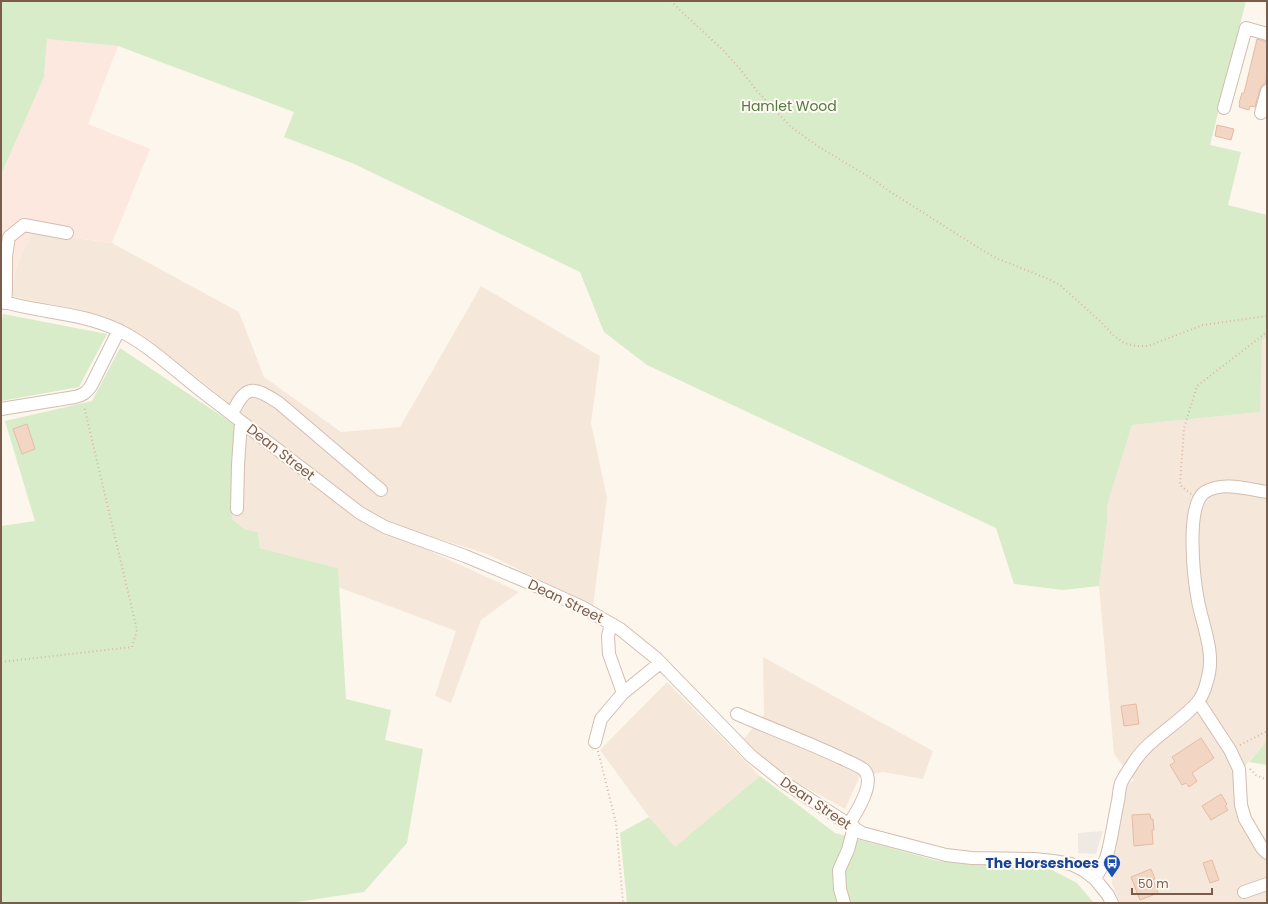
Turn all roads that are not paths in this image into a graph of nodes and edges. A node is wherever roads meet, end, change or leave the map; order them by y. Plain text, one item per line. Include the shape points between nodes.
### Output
1 (1267, 34) edge
2 (1267, 91) edge
3 (1224, 108) dead end
4 (1261, 112) dead end
5 (68, 233) dead end
6 (3, 302) edge
7 (119, 330) junction
8 (1, 409) edge
9 (232, 414) junction
10 (241, 422) junction
11 (381, 490) dead end
12 (1267, 492) edge
13 (237, 509) dead end
14 (611, 624) junction
15 (660, 663) junction
16 (623, 693) junction
17 (1198, 701) junction
18 (737, 714) dead end
19 (595, 742) road end
20 (851, 826) junction
21 (1267, 853) edge
22 (1095, 879) junction
23 (1267, 884) edge
24 (1244, 892) dead end
25 (844, 903) edge
26 (1112, 903) edge

1 - 3 street via 1246,28
2 - 4 street
5 - 6 street via 24,225 9,236
6 - 7 street, Dean Street via 75,315
7 - 8 street via 86,392
7 - 9 street, Dean Street via 140,343
9 - 10 street, Dean Street
9 - 11 street via 243,394 255,390 262,392 279,403
10 - 13 street
10 - 14 street, Dean Street via 360,513 385,527 525,581 582,607
12 - 17 street via 1230,487 1217,488 1204,492 1195,506 1192,525 1193,552 1198,600 1209,646 1210,662 1208,680
14 - 15 street, Dean Street
14 - 16 street via 608,636 609,654
15 - 16 street
15 - 20 street, Dean Street via 751,756 785,783
16 - 19 street via 601,719
17 - 21 street via 1230,750 1239,769 1241,805 1245,819
17 - 22 street via 1155,739 1131,765 1121,784 1107,857
18 - 20 street via 826,750 865,771 867,788
20 - 22 street, Dean Street via 862,833 946,855 1071,864
20 - 25 street via 848,850 839,870 840,890
22 - 26 street, Dean Street
23 - 24 street

